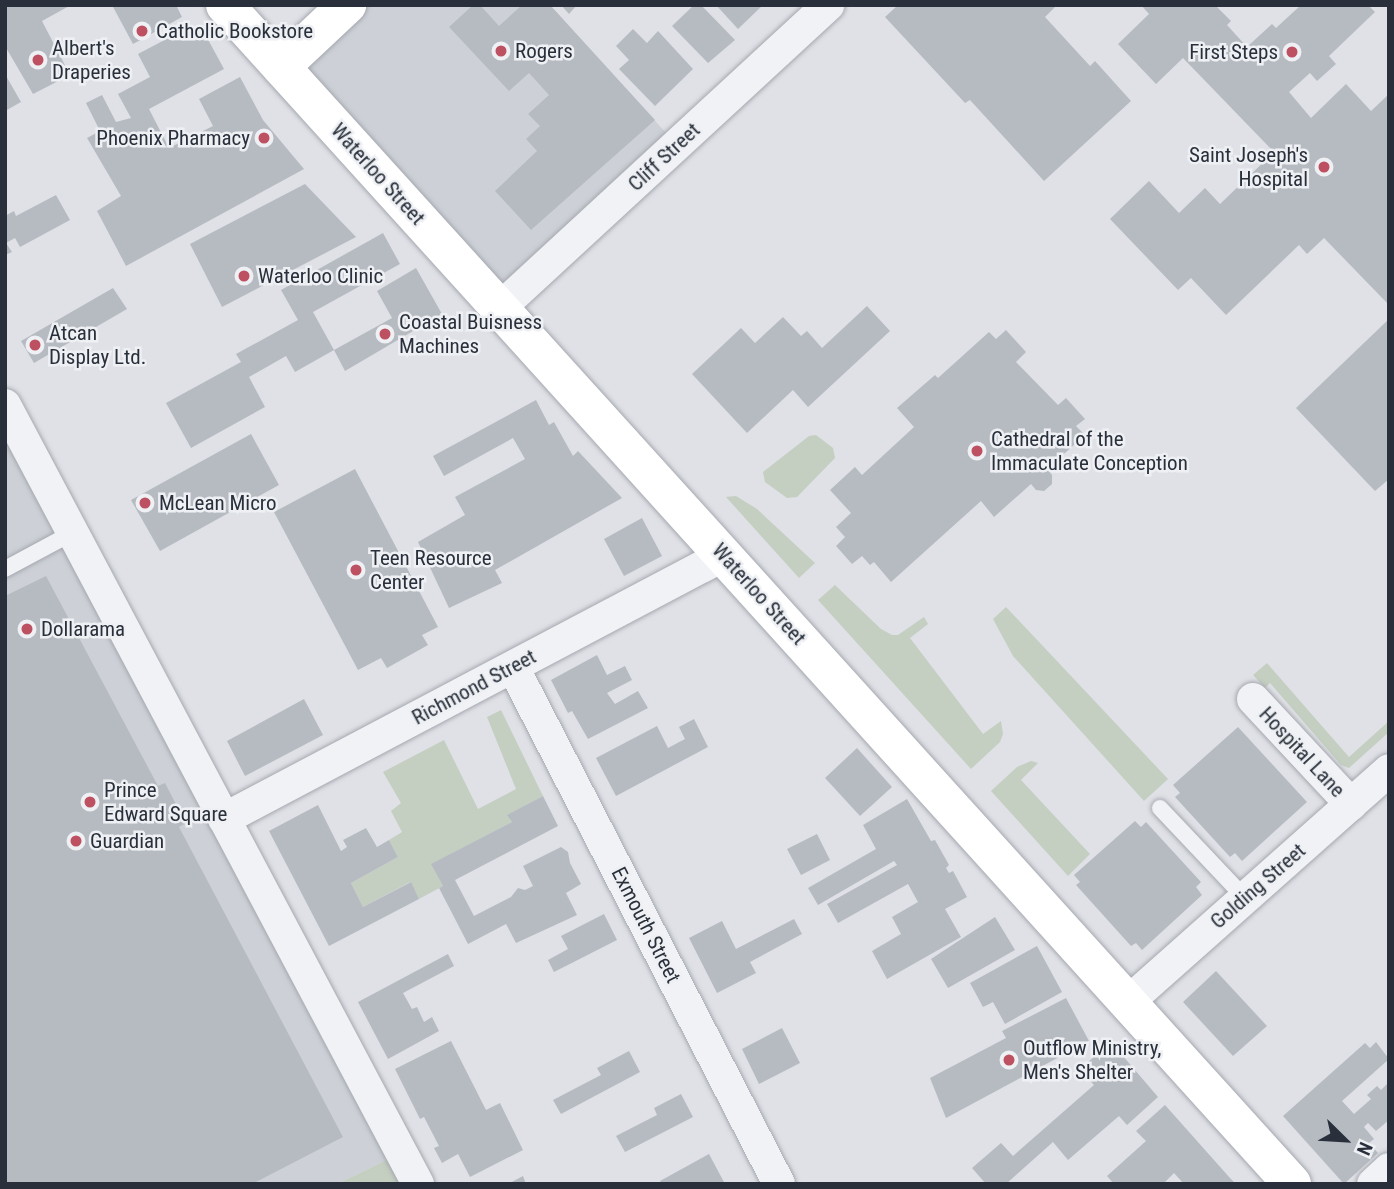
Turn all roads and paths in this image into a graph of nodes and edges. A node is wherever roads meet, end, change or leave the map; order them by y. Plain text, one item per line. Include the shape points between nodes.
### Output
1 (225, 5) edge
2 (347, 5) edge
3 (828, 5) edge
4 (281, 67) junction
5 (500, 308) junction
6 (5, 405) edge
7 (74, 532) junction
8 (724, 555) junction
9 (5, 569) edge
10 (513, 667) junction
11 (1253, 699) dead end
12 (1389, 771) edge
13 (1351, 804) junction
14 (1160, 808) dead end
15 (224, 819) junction
16 (1245, 898) junction
17 (1128, 1002) junction
18 (1389, 1169) edge
19 (418, 1184) edge
20 (779, 1184) edge
21 (1292, 1184) edge
22 (1373, 1184) edge

1 - 4 street, Waterloo Street
2 - 4 street
3 - 5 street, Cliff Street
4 - 5 street, Waterloo Street
5 - 8 street, Waterloo Street
6 - 7 street
7 - 9 lane
7 - 15 street
8 - 10 street, Richmond Street
8 - 17 street, Waterloo Street
10 - 15 street, Richmond Street
10 - 20 street, Exmouth Street
11 - 13 street, Hospital Lane
12 - 13 street, Golding Street
13 - 16 street, Golding Street
14 - 16 lane
15 - 19 street
16 - 17 street, Golding Street
17 - 21 street, Waterloo Street
18 - 22 street

